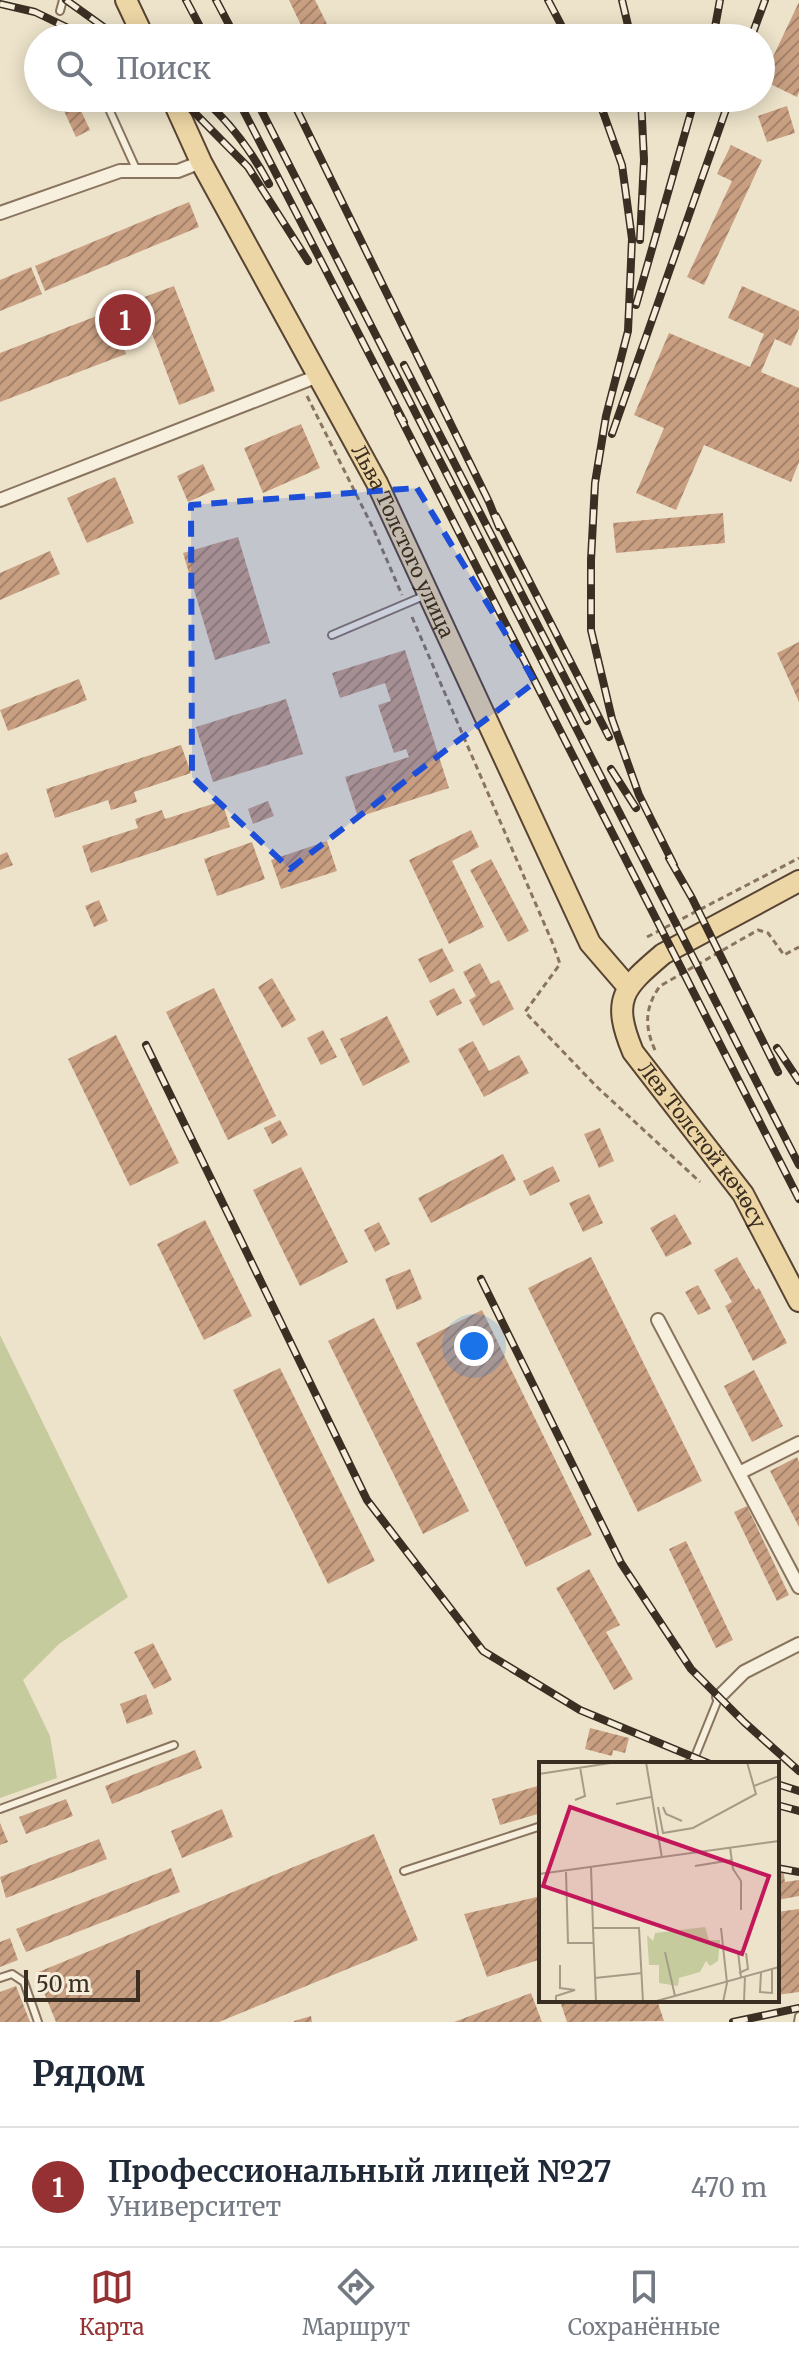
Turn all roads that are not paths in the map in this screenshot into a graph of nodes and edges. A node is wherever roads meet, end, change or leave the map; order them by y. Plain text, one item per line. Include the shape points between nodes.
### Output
1 (63, 0) edge
2 (126, 0) edge
3 (60, 11) dead end
4 (137, 24) edge
5 (110, 112) edge
6 (178, 112) edge
7 (201, 162) junction
8 (137, 171) junction
9 (0, 213) edge
10 (309, 379) junction
11 (0, 500) edge
12 (429, 593) junction
13 (332, 635) dead end
14 (799, 881) edge
15 (628, 987) junction
16 (799, 1301) edge
17 (658, 1320) dead end
18 (799, 1443) edge
19 (739, 1473) junction
20 (799, 1587) edge
21 (799, 1644) edge
22 (719, 1697) joint
23 (174, 1745) dead end
24 (690, 1762) edge
25 (0, 1809) edge
26 (539, 1827) edge
27 (404, 1871) dead end
28 (0, 1978) edge
29 (38, 2022) edge

1 - 3 lane
2 - 4 main road
5 - 8 lane
6 - 7 main road, Льва Толстого улица
7 - 8 street via 178,171
7 - 10 main road, Льва Толстого улица
8 - 9 street via 120,171
10 - 11 street
10 - 12 main road, Льва Толстого улица via 377,483
12 - 13 lane
12 - 15 main road, Льва Толстого улица via 590,943
14 - 15 main road via 663,954
15 - 16 main road, Лев Толстой көчөсү via 622,1026 633,1052 743,1194
17 - 19 street
18 - 19 street
19 - 20 street
21 - 22 street via 744,1672
22 - 24 lane
23 - 25 lane
26 - 27 lane
28 - 29 lane via 12,1974 24,1982

